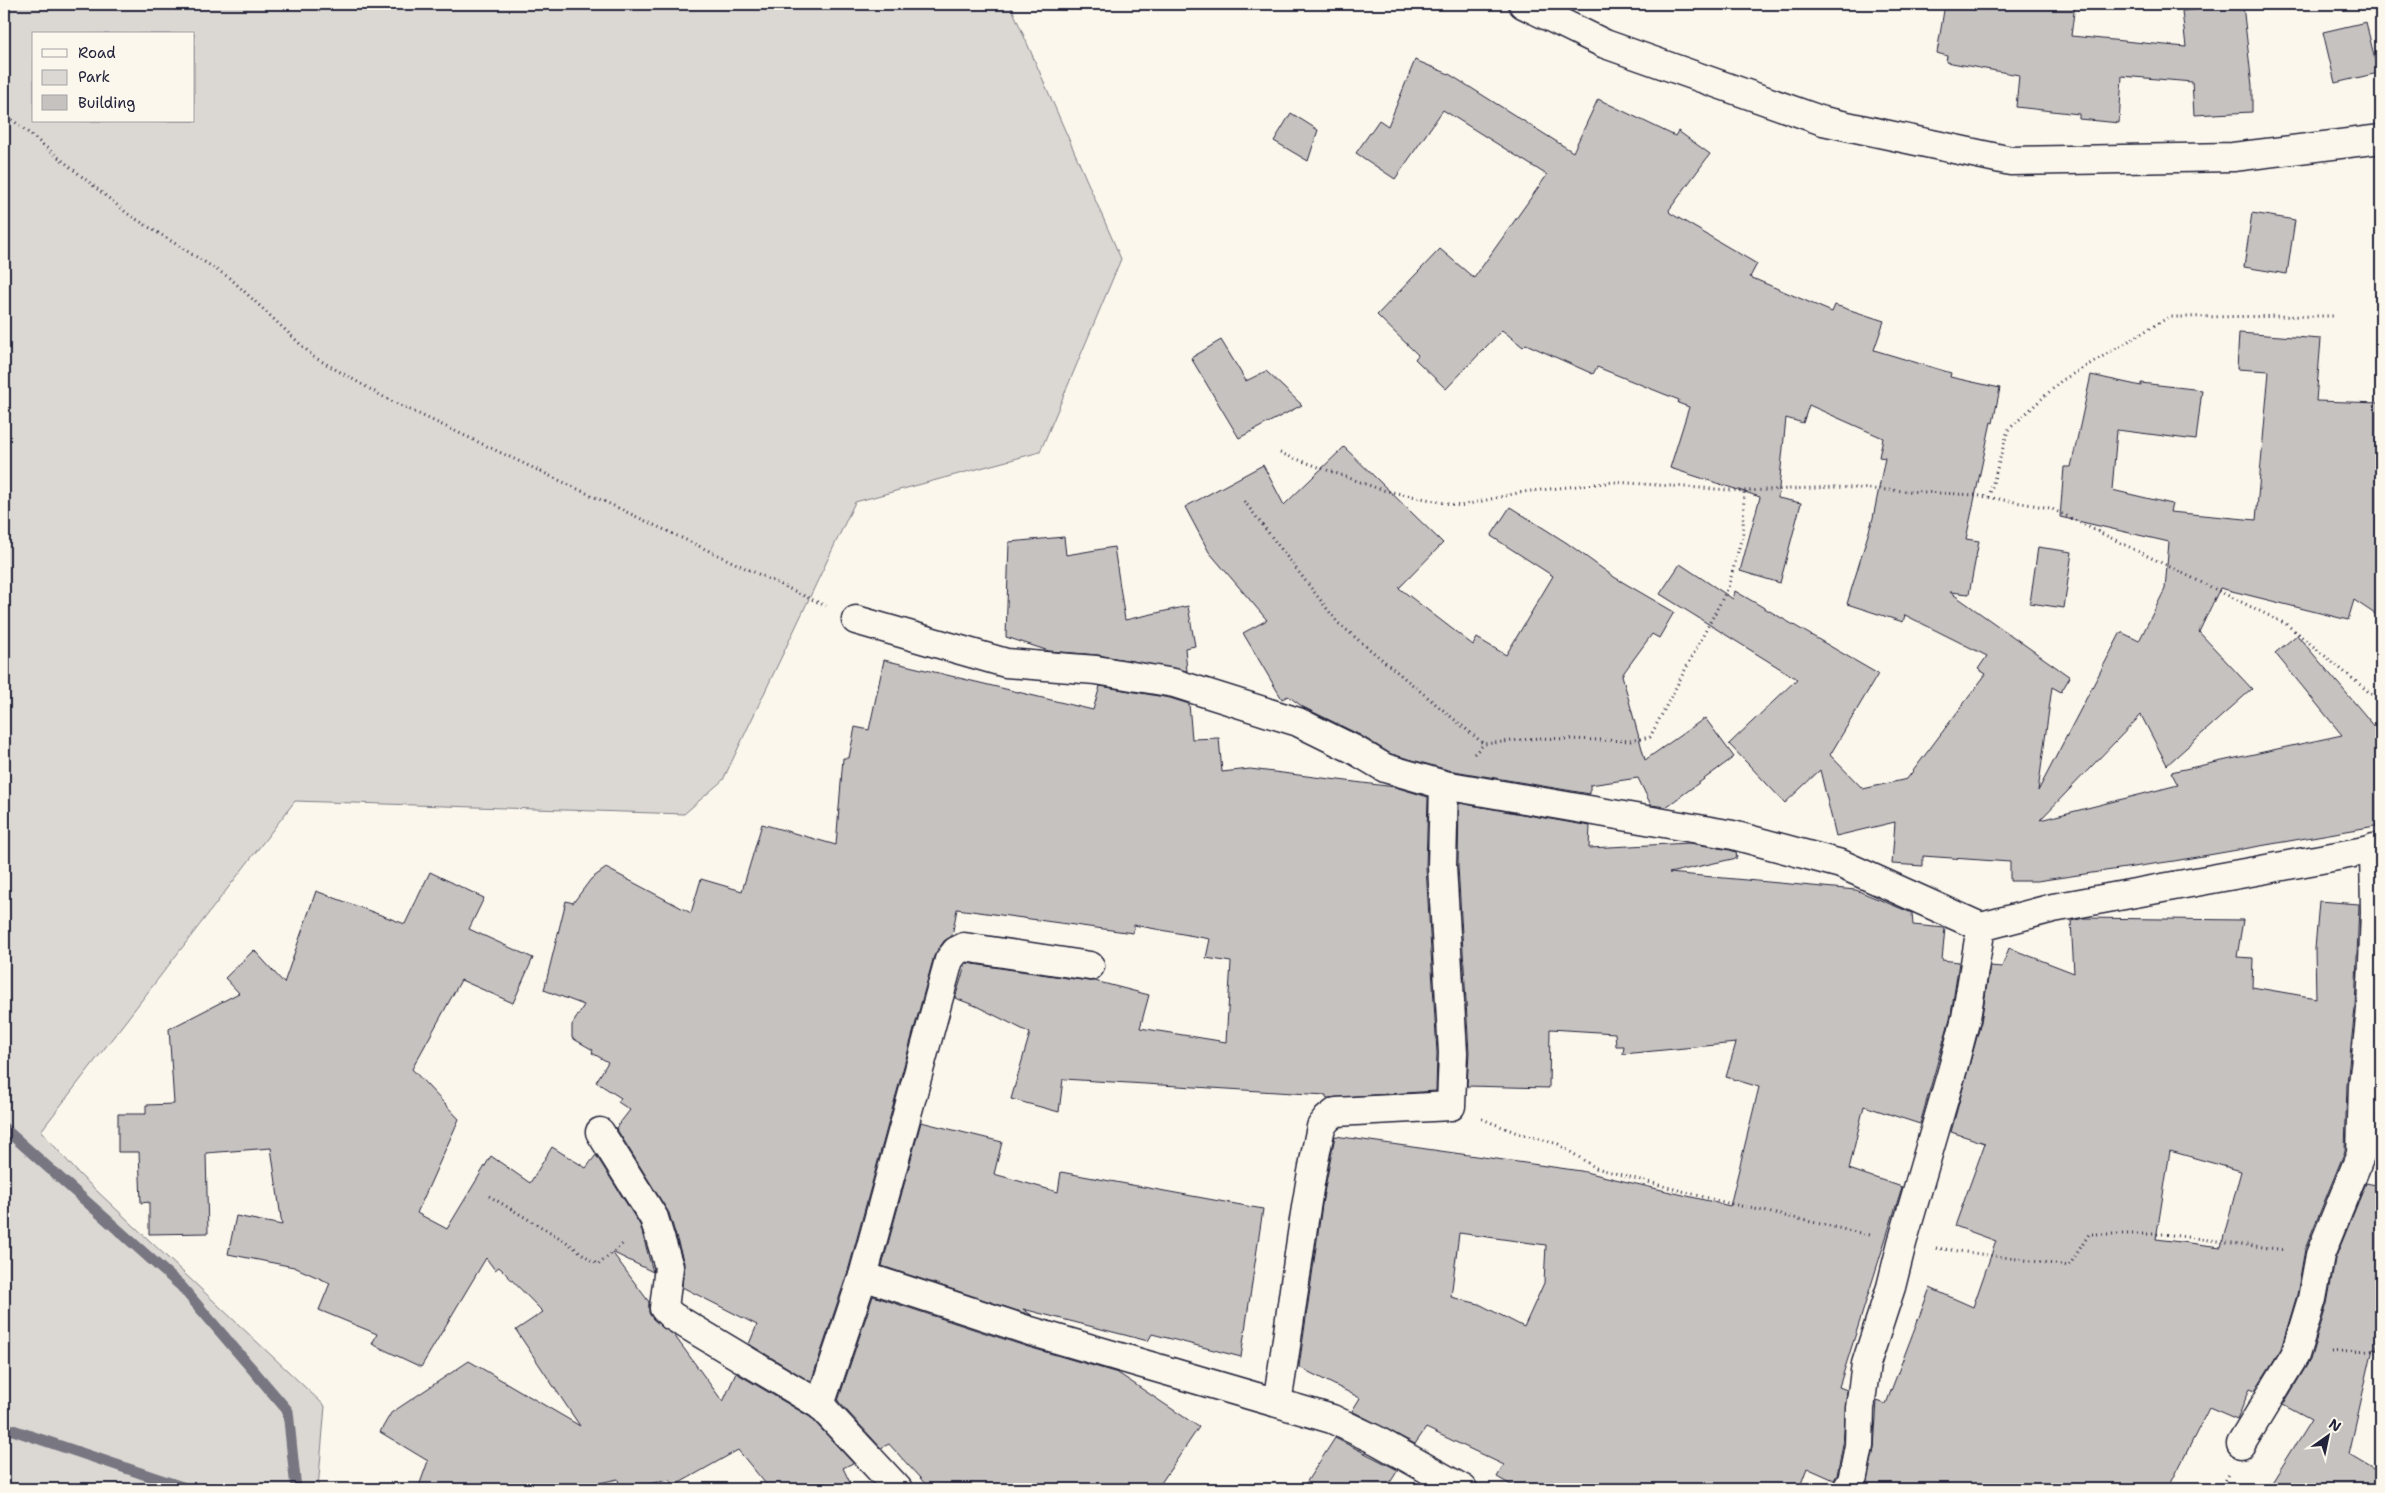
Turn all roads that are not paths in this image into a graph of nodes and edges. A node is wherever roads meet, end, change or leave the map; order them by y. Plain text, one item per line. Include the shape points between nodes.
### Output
1 (1523, 4) edge
2 (2381, 139) edge
3 (856, 620) road end
4 (1444, 785) junction
5 (2378, 848) edge
6 (1980, 927) junction
7 (1090, 966) dead end
8 (600, 1132) dead end
9 (863, 1276) junction
10 (1277, 1402) junction
11 (820, 1405) junction
12 (2241, 1444) dead end
13 (1445, 1485) edge
14 (898, 1489) edge
15 (1848, 1489) edge

1 - 2 street via 1605,44 1823,120 2011,161 2233,157
3 - 4 street via 1006,663 1096,670 1174,683 1298,722 1384,768
4 - 6 street via 1733,835 1841,864
4 - 10 street via 1442,866 1454,1053 1451,1106 1336,1112 1321,1127 1307,1192 1291,1322
5 - 6 street via 2053,908
5 - 12 street via 2372,990 2363,1085 2362,1154 2320,1255 2312,1299 2295,1355
6 - 15 street via 1966,1018 1953,1068 1866,1364 1859,1446
7 - 9 street via 964,947 948,960
8 - 11 street via 654,1218 669,1267 664,1308 672,1316
9 - 10 street via 1030,1331
9 - 11 street
10 - 13 street via 1332,1420 1376,1440
11 - 14 street

